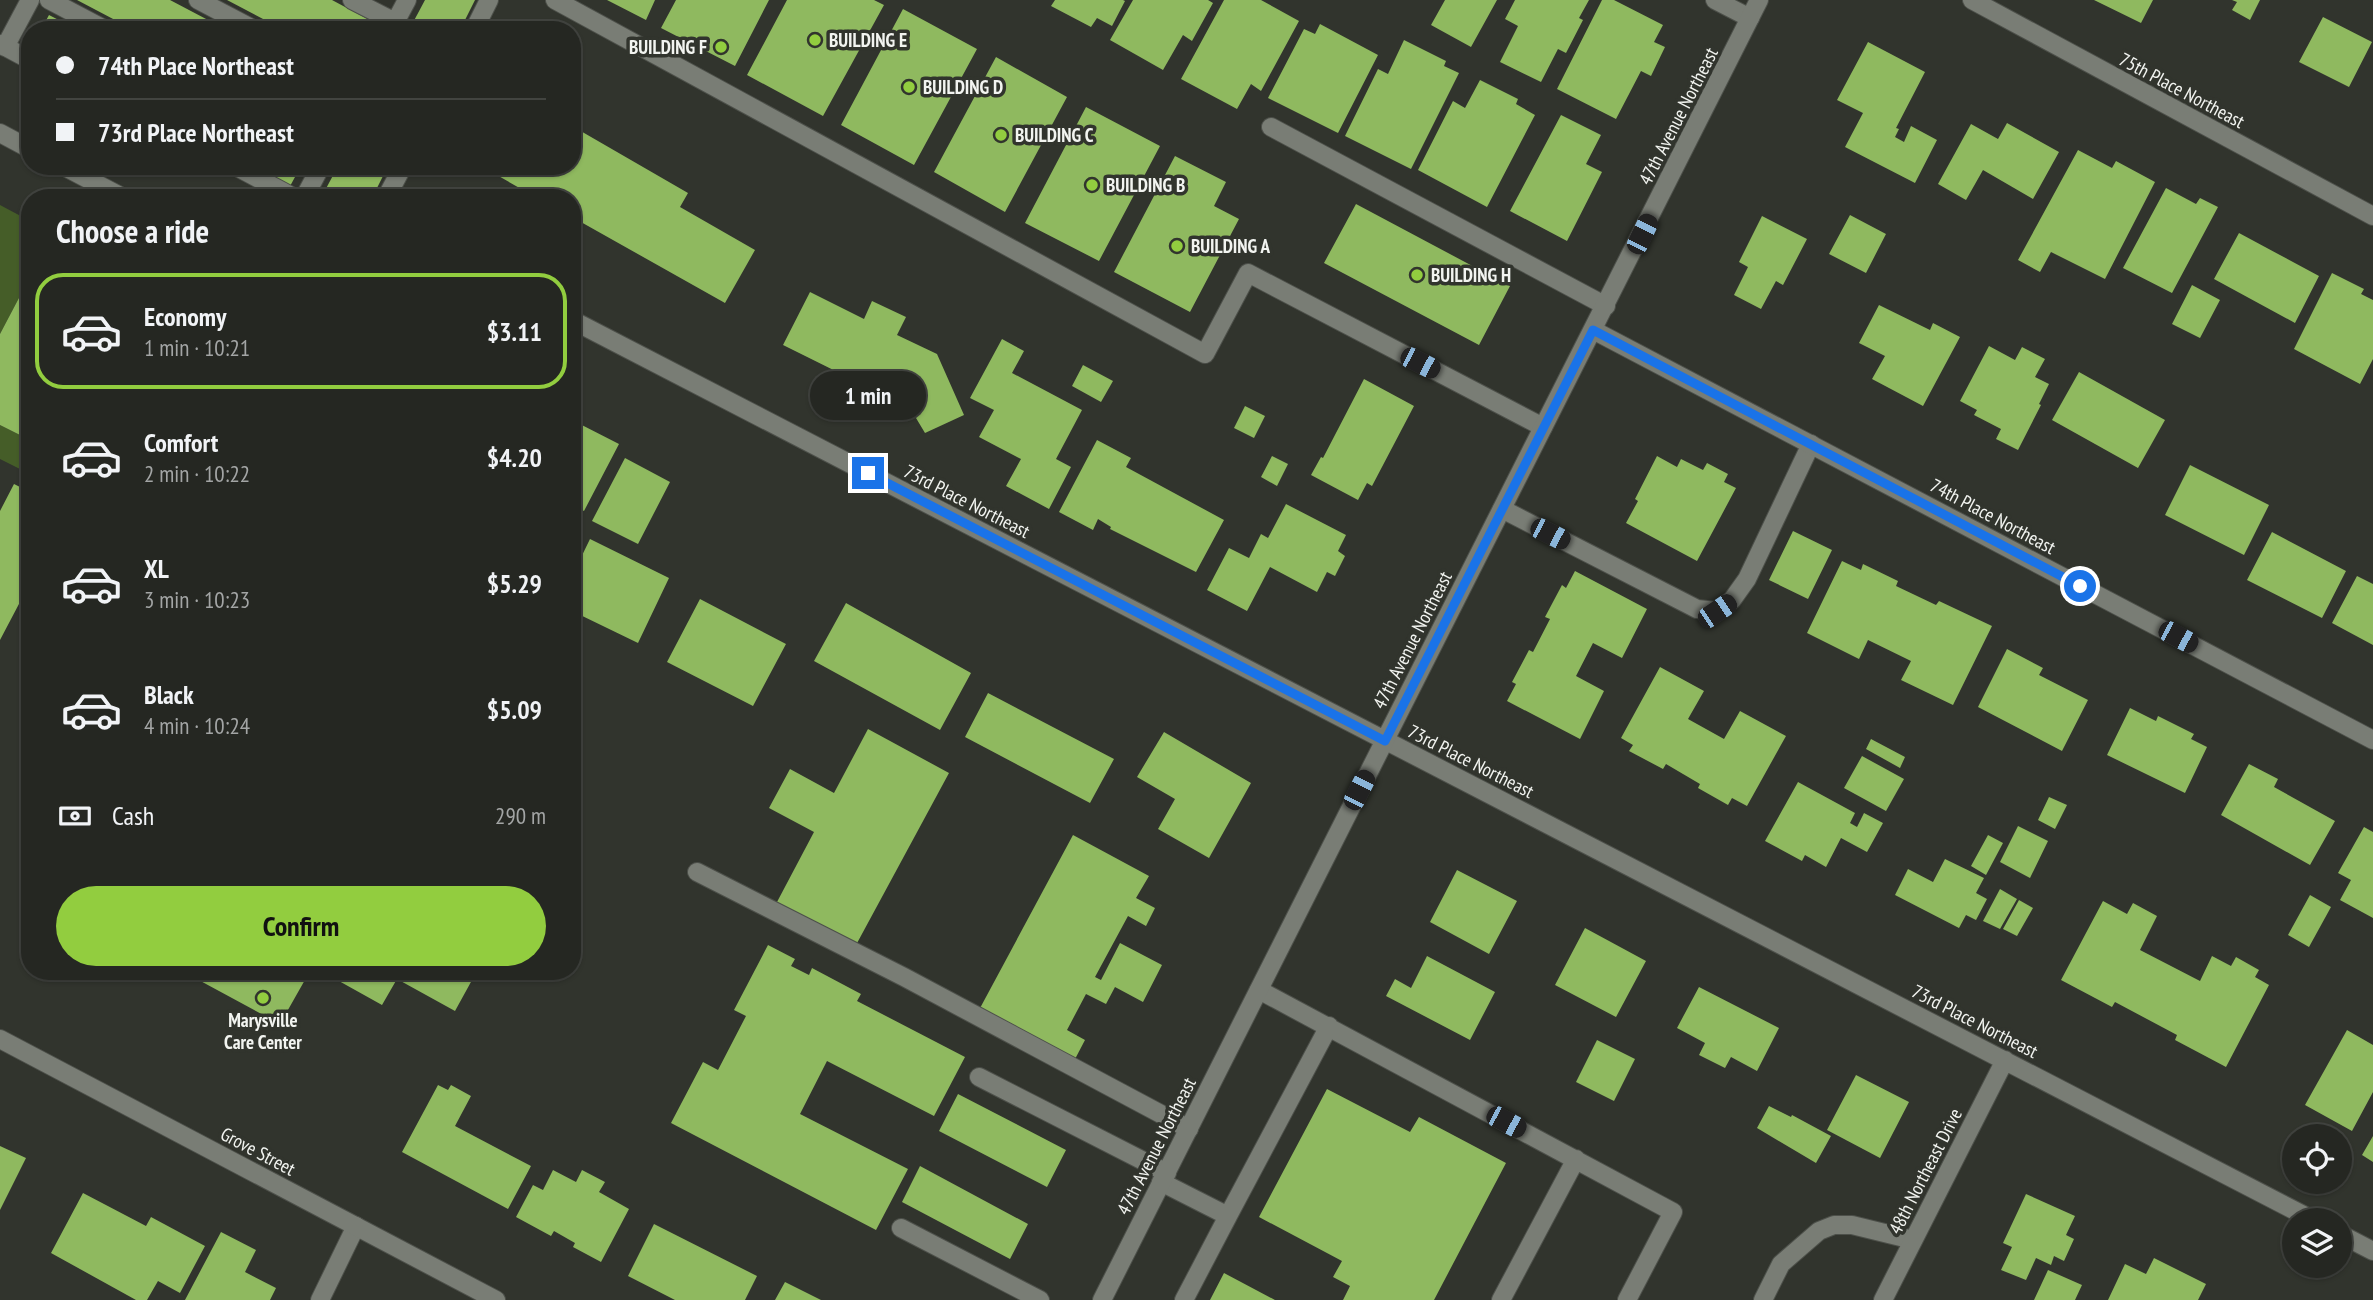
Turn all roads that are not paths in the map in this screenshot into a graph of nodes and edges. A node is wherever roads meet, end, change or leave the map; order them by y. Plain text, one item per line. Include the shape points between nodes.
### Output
1 (30, 0) edge
2 (49, 0) edge
3 (198, 0) edge
4 (352, 0) edge
5 (407, 0) edge
6 (489, 0) edge
7 (555, 0) edge
8 (1716, 0) edge
9 (1759, 0) edge
10 (1972, 0) edge
11 (1750, 18) junction
12 (89, 21) edge
13 (238, 21) edge
14 (385, 21) edge
15 (396, 21) edge
16 (478, 21) edge
17 (3, 45) edge
18 (21, 55) edge
19 (1271, 127) dead end
20 (0, 133) edge
21 (21, 144) edge
22 (80, 175) edge
23 (251, 175) edge
24 (107, 189) edge
25 (278, 189) edge
26 (2373, 216) edge
27 (1606, 306) junction
28 (581, 325) edge
29 (1593, 330) junction
30 (1543, 427) junction
31 (1811, 444) junction
32 (1502, 509) junction
33 (2373, 740) edge
34 (1385, 741) junction
35 (697, 872) dead end
36 (1259, 990) junction
37 (1329, 1026) junction
38 (0, 1039) edge
39 (2005, 1060) junction
40 (979, 1077) dead end
41 (1189, 1129) junction
42 (1576, 1159) junction
43 (1164, 1178) junction
44 (2290, 1208) edge
45 (1228, 1216) junction
46 (356, 1226) junction
47 (901, 1228) dead end
48 (1913, 1240) junction
49 (2352, 1240) edge
50 (2373, 1251) edge
51 (320, 1300) edge
52 (496, 1300) edge
53 (1040, 1300) edge
54 (1102, 1300) edge
55 (1184, 1300) edge
56 (1501, 1300) edge
57 (1627, 1300) edge
58 (1763, 1300) edge
59 (1883, 1300) edge

1 - 17 street
2 - 12 street
3 - 13 street
4 - 14 street
5 - 15 street
6 - 16 street
7 - 30 street via 1205,354 1248,273
8 - 11 street
9 - 11 street, 47th Avenue Northeast
10 - 26 street, 75th Place Northeast
11 - 27 street, 47th Avenue Northeast
17 - 18 street
19 - 27 street
20 - 21 street
22 - 24 street
23 - 25 street
27 - 29 street, 47th Avenue Northeast
28 - 34 street, 73rd Place Northeast
29 - 30 street, 47th Avenue Northeast
29 - 31 street, 74th Place Northeast
30 - 32 street, 47th Avenue Northeast
31 - 32 street via 1747,579 1717,611 1697,609
31 - 33 street, 74th Place Northeast
32 - 34 street, 47th Avenue Northeast
34 - 36 street, 47th Avenue Northeast
34 - 39 street, 73rd Place Northeast
35 - 41 street
36 - 37 street
36 - 41 street, 47th Avenue Northeast
37 - 42 street
37 - 45 street
38 - 46 street, Grove Street
39 - 44 street, 73rd Place Northeast
39 - 48 street, 48th Northeast Drive
40 - 43 street
41 - 43 street, 47th Avenue Northeast
42 - 56 street
42 - 57 street via 1673,1212
43 - 45 street
43 - 54 street, 47th Avenue Northeast
45 - 55 street
46 - 51 street
46 - 52 street, Grove Street
47 - 53 street
48 - 58 street via 1852,1225 1826,1228 1782,1264
48 - 59 street, 48th Northeast Drive
49 - 50 street

